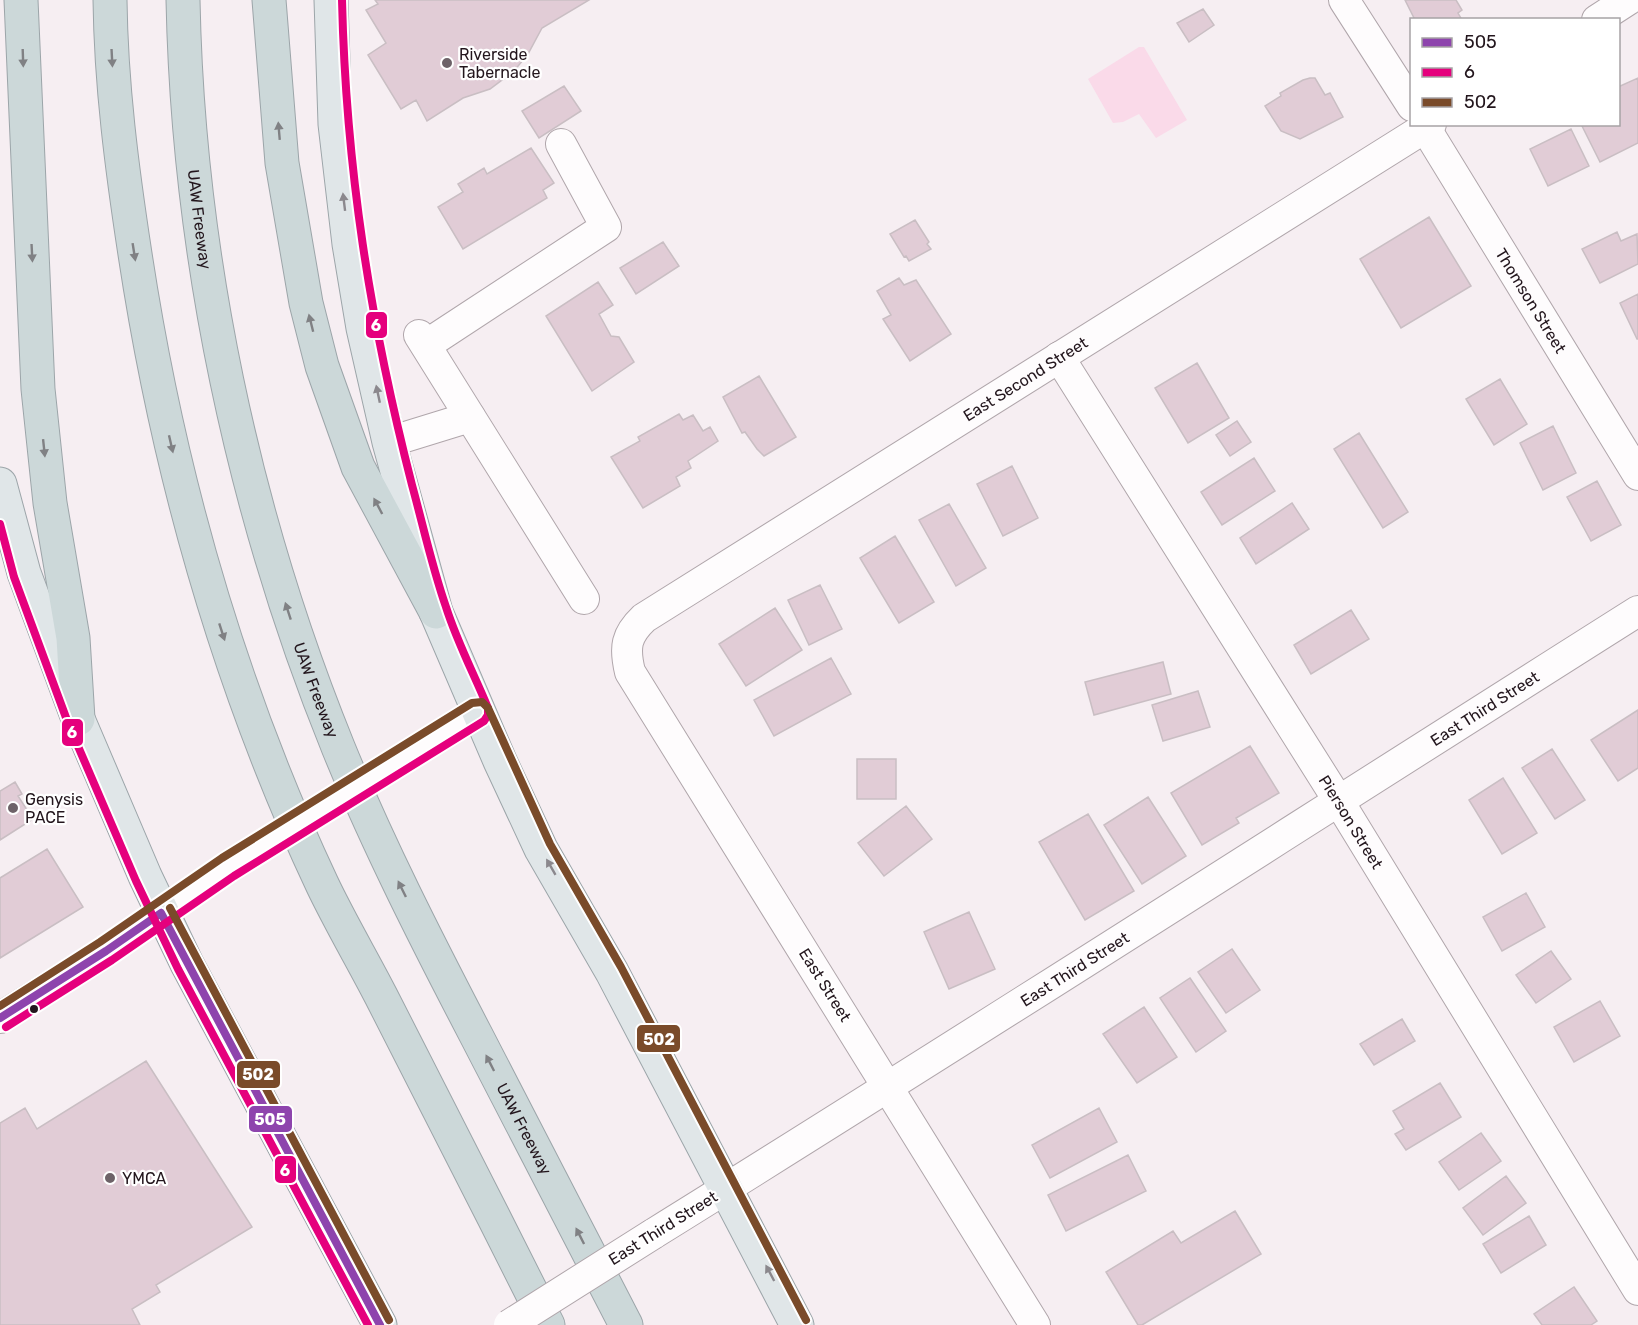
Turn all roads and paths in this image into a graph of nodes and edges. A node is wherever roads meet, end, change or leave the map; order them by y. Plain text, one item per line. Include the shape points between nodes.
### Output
1 (21, 0) edge
2 (110, 0) edge
3 (183, 0) edge
4 (269, 0) edge
5 (331, 0) edge
6 (1344, 0) edge
7 (1628, 0) edge
8 (1600, 18) edge
9 (1410, 101) edge
10 (1415, 126) edge
11 (1426, 126) edge
12 (561, 144) dead end
13 (1059, 357) junction
14 (470, 417) junction
15 (389, 442) junction
16 (1638, 476) edge
17 (0, 484) edge
18 (584, 599) dead end
19 (1638, 611) edge
20 (436, 612) junction
21 (627, 641) joint
22 (478, 712) junction
23 (78, 719) junction
24 (1338, 800) junction
25 (161, 913) junction
26 (0, 1018) edge
27 (889, 1088) junction
28 (726, 1189) junction
29 (1638, 1290) edge
30 (380, 1325) edge
31 (509, 1325) edge
32 (548, 1325) edge
33 (626, 1325) edge
34 (797, 1325) edge
35 (1035, 1325) edge

1 -> 23 highway via 38,389 73,638
2 -> 32 highway via 123,175 150,343 193,532 237,679 322,885
33 -> 3 highway, UAW Freeway via 398,881 338,748 302,651 250,479 214,311 191,147
20 -> 4 highway via 358,467 322,366 306,303 282,163
15 -> 5 main road via 363,328 340,176
6 - 9 street, Thomson Street
7 - 8 street
10 - 13 street, East Second Street
11 - 16 street, Thomson Street
12 - 14 street via 606,227 422,340
13 - 21 street, East Second Street via 644,618
13 - 24 street, Pierson Street
14 - 15 street
14 - 18 street
15 - 20 main road
17 - 23 main road via 24,573
19 - 24 street, East Third Street
20 - 22 main road
21 - 27 street, East Street via 630,672
22 - 25 street, bridge
28 -> 22 main road via 612,972 541,849
23 - 25 main road
24 - 27 street, East Third Street
24 - 29 street, Pierson Street
25 - 26 street
25 - 30 main road
27 - 28 street, East Third Street
27 - 35 street, East Street
28 - 31 street, East Third Street, bridge
34 -> 28 main road

